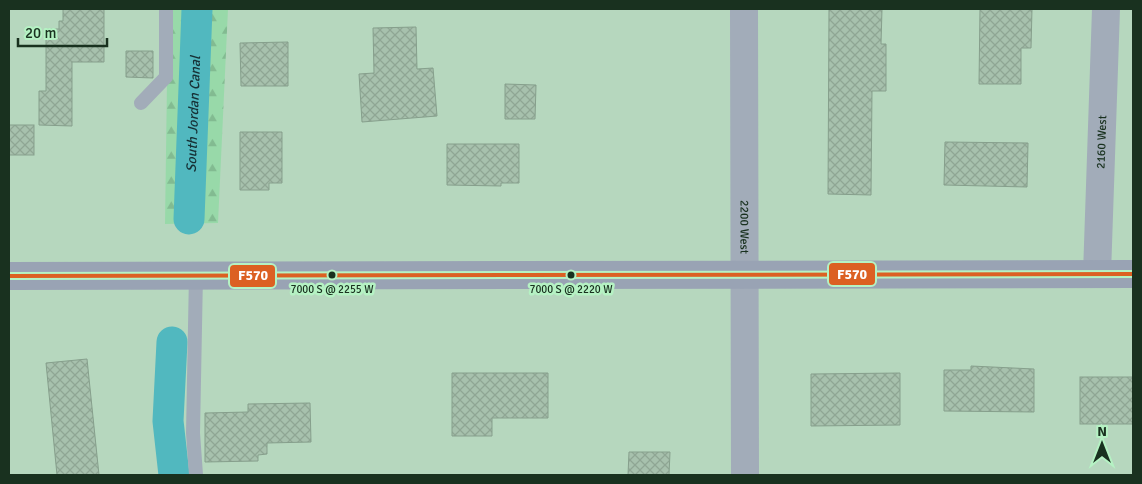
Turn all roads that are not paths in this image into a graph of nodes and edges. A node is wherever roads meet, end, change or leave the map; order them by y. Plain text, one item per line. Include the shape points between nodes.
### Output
1 (166, 9) edge
2 (744, 9) edge
3 (1106, 9) edge
4 (141, 103) dead end
5 (744, 273) junction
6 (196, 274) junction
7 (1096, 274) junction
8 (1133, 274) edge
9 (9, 276) edge
10 (196, 475) edge
11 (745, 475) edge

1 - 4 lane via 166,77
2 - 5 street, 2200 West
3 - 7 street, 2160 West
5 - 6 main road
5 - 7 main road
5 - 11 street, 2200 West
6 - 9 main road
6 - 10 lane via 193,433
7 - 8 main road

